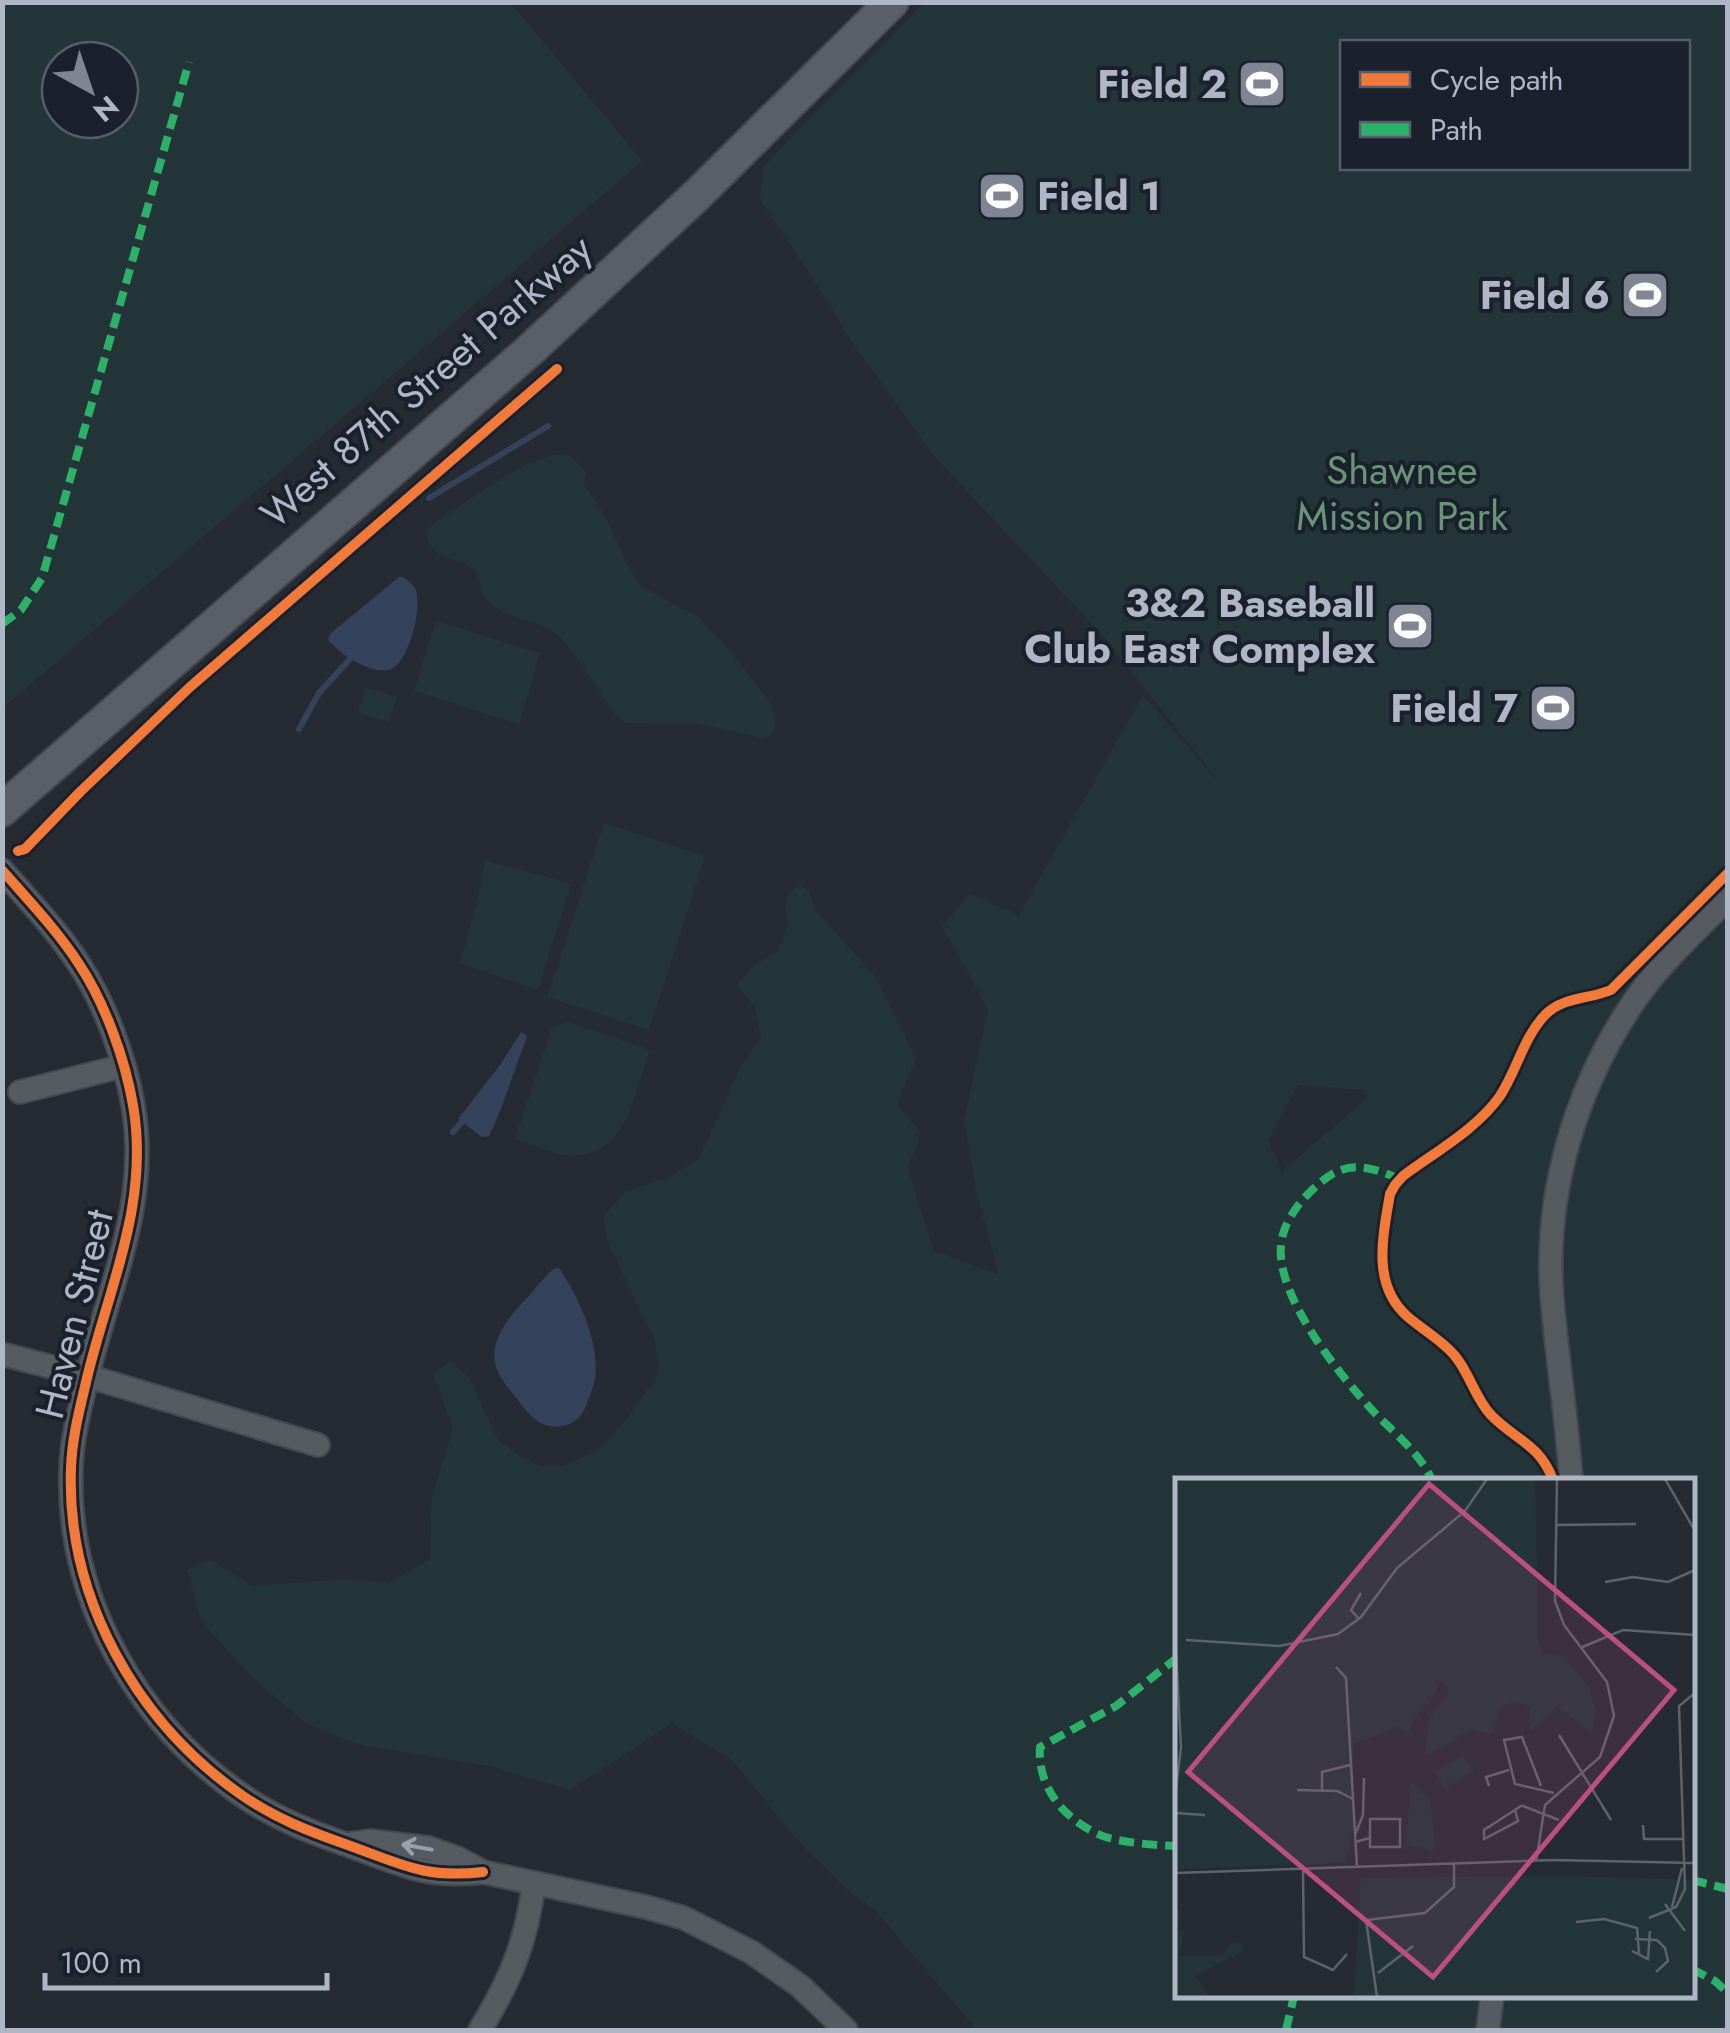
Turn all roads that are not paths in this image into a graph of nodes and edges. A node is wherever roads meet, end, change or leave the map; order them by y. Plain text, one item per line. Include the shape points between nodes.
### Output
1 (892, 2) edge
2 (2, 810) edge
3 (2, 870) edge
4 (1728, 898) edge
5 (122, 1066) junction
6 (20, 1092) dead end
7 (2, 1354) edge
8 (87, 1376) junction
9 (318, 1446) dead end
10 (1570, 1478) edge
11 (534, 1883) junction
12 (1492, 1998) edge
13 (480, 2030) edge
14 (846, 2030) edge
15 (1488, 2030) edge

1 - 2 main road, West 87th Street Parkway via 474,401
3 - 5 street, Haven Street via 86,974
4 - 10 street via 1636,999 1606,1048 1567,1146 1551,1245
5 - 6 street
5 - 8 street, Haven Street via 136,1136 132,1218
7 - 8 street
8 - 9 street
8 - 11 street, Haven Street via 71,1467 86,1587 118,1660 174,1738 225,1784 305,1831 413,1870 483,1872
11 - 13 street via 520,1954
11 - 14 street, Haven Street via 646,1907 718,1934 800,1986
12 - 15 street

